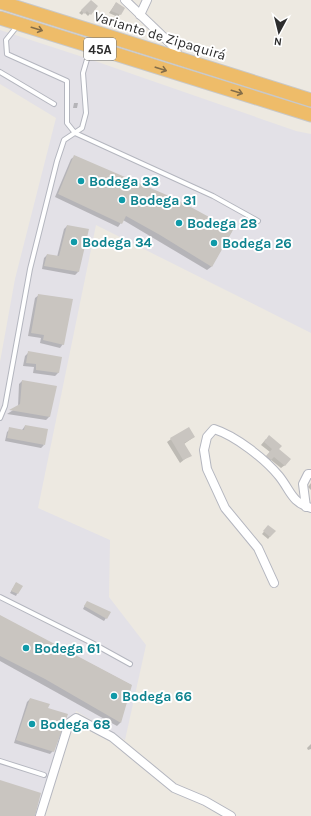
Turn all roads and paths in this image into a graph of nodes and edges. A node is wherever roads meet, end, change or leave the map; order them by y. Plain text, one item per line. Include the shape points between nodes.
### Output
1 (125, 0) edge
2 (147, 0) edge
3 (0, 2) edge
4 (140, 16) junction
5 (0, 18) edge
6 (19, 24) junction
7 (91, 46) junction
8 (178, 58) junction
9 (0, 72) edge
10 (311, 100) edge
11 (54, 104) dead end
12 (311, 115) edge
13 (75, 133) junction
14 (258, 221) dead end
15 (0, 418) edge
16 (311, 474) edge
17 (309, 507) edge
18 (274, 583) dead end
19 (0, 597) edge
20 (130, 664) dead end
21 (0, 761) edge
22 (44, 775) dead end
23 (40, 816) edge
24 (231, 816) edge

1 - 4 street
2 - 4 street
3 - 8 highway, Variante de Zipaquirá / 45A
4 - 8 street via 176,49
5 - 6 highway, 45A
6 -> 7 highway, 45A
6 - 13 lane via 6,40 7,54 66,81 67,123
7 -> 12 highway, 45A
7 - 13 lane via 83,74 86,113 82,128
8 - 10 highway, Variante de Zipaquirá
9 - 11 lane
13 - 14 lane via 213,196
13 - 15 lane via 64,140 57,161 30,269 5,406
16 - 17 street via 308,474 302,484
17 - 18 street via 293,499 280,478 266,463 226,433 214,429 207,437 204,450 207,470 225,508 258,548
19 - 20 lane
21 - 22 lane
23 - 24 street via 68,723 76,718 112,737 174,788

